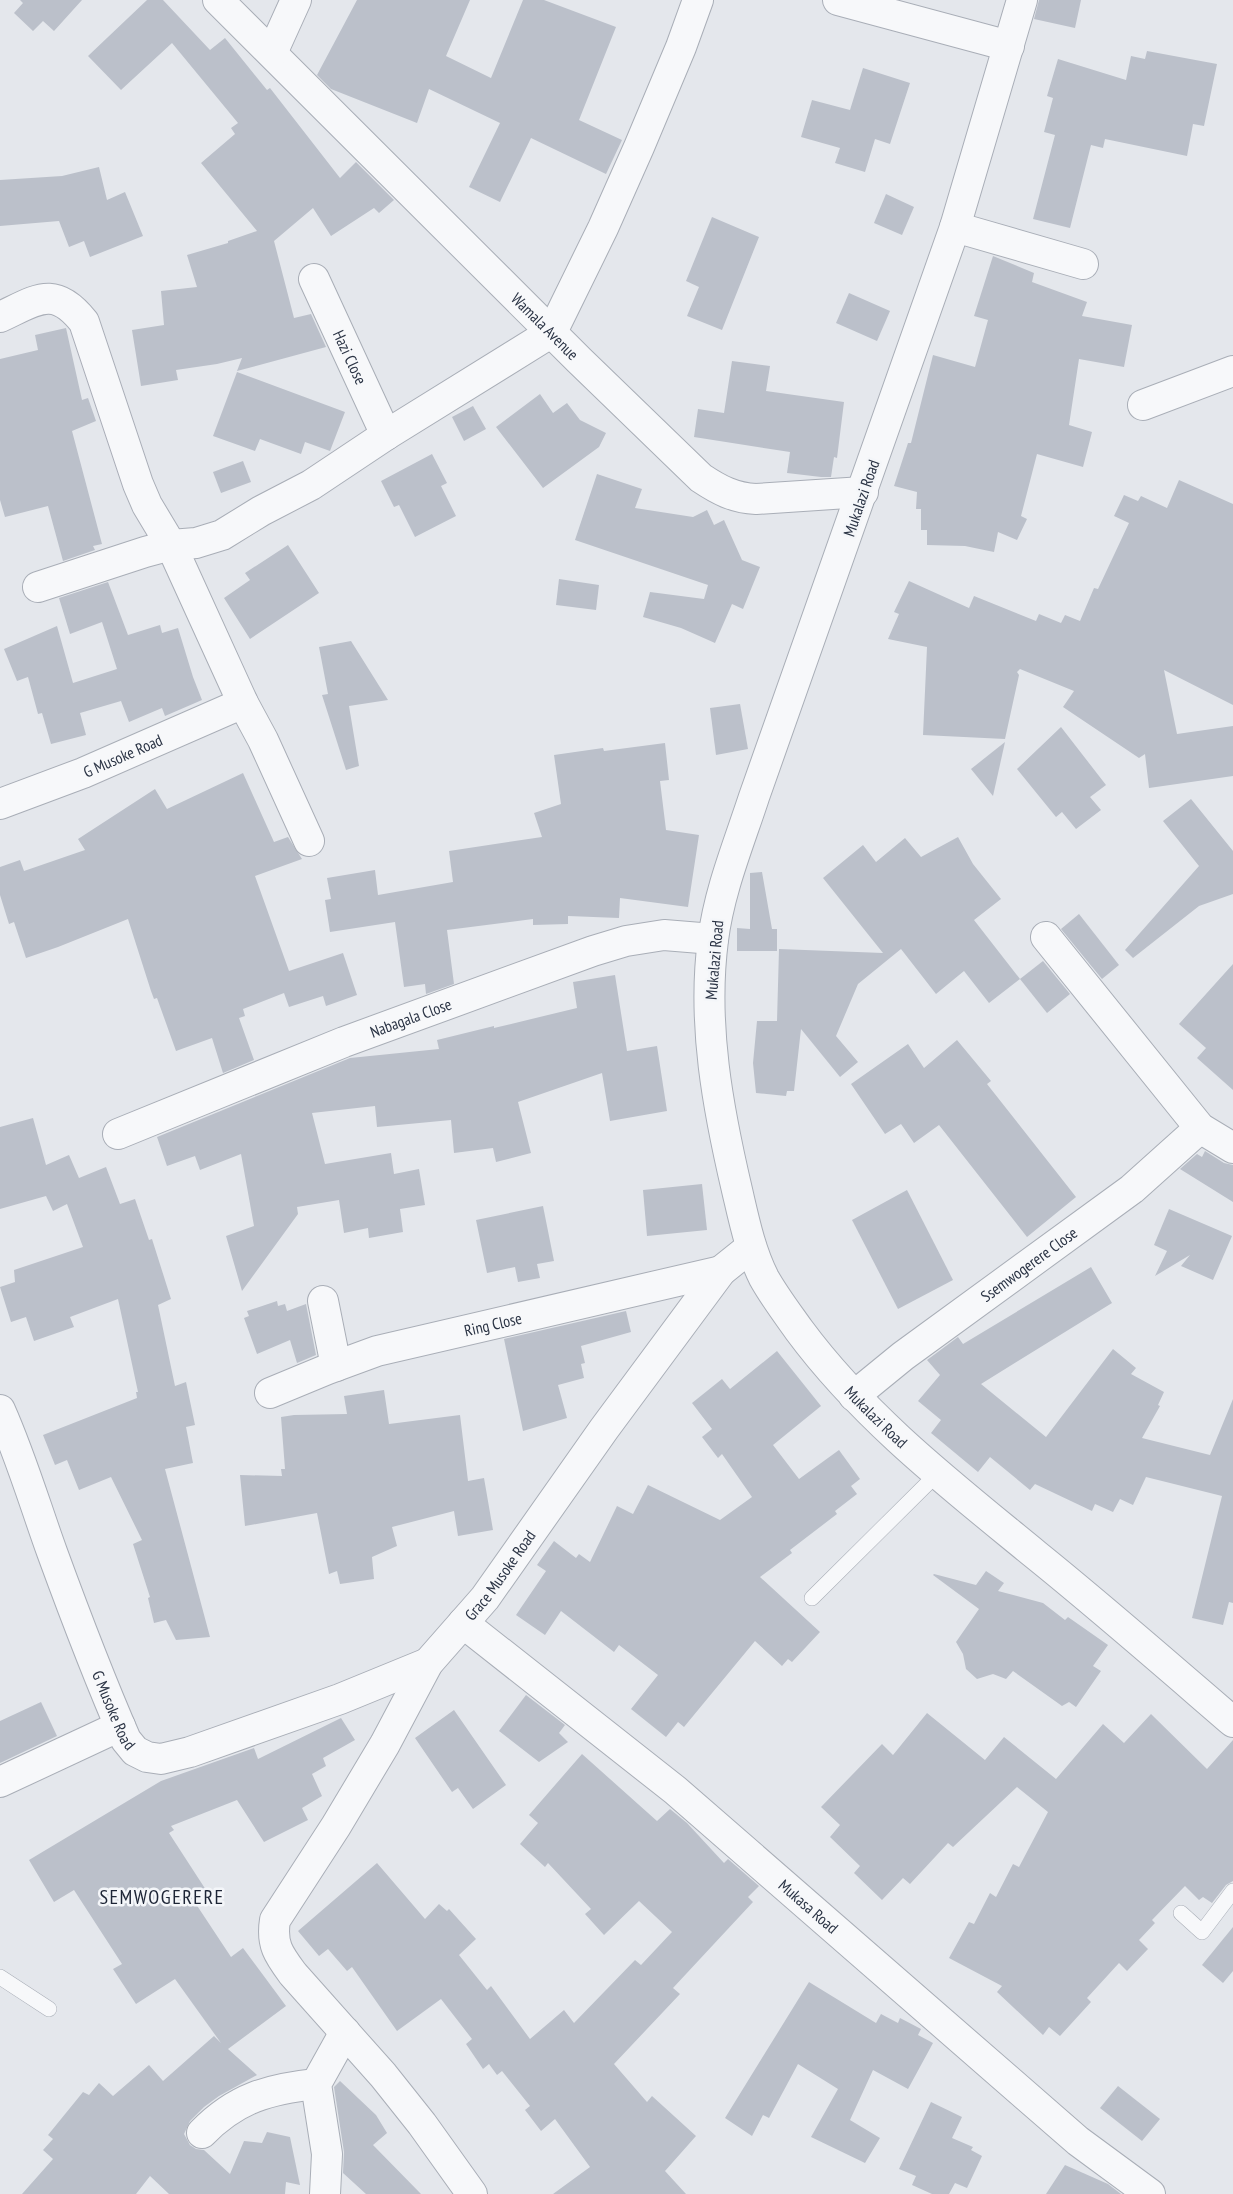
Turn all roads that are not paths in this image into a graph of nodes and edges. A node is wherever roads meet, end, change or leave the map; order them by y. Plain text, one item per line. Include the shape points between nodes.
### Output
1 (218, 0) edge
2 (296, 0) edge
3 (698, 0) edge
4 (838, 0) edge
5 (1022, 0) edge
6 (1009, 46) junction
7 (272, 52) junction
8 (955, 227) junction
9 (1083, 264) dead end
10 (314, 279) dead end
11 (0, 317) edge
12 (552, 333) junction
13 (1233, 371) edge
14 (1143, 405) dead end
15 (386, 435) junction
16 (863, 492) junction
17 (171, 545) junction
18 (38, 587) dead end
19 (243, 704) junction
20 (0, 804) edge
21 (309, 841) dead end
22 (1046, 937) dead end
23 (713, 939) junction
24 (1200, 1128) junction
25 (118, 1134) dead end
26 (1233, 1148) edge
27 (751, 1247) junction
28 (721, 1271) junction
29 (323, 1301) dead end
30 (336, 1366) junction
31 (270, 1393) dead end
32 (854, 1396) junction
33 (0, 1410) edge
34 (938, 1473) junction
35 (12, 1474) edge
36 (812, 1598) dead end
37 (463, 1623) junction
38 (428, 1663) junction
39 (1233, 1722) edge
40 (120, 1726) junction
41 (0, 1782) edge
42 (1233, 1892) edge
43 (1181, 1914) dead end
44 (0, 1977) edge
45 (49, 2009) dead end
46 (345, 2032) junction
47 (316, 2084) junction
48 (202, 2133) dead end
49 (325, 2194) edge
50 (472, 2194) edge
51 (1150, 2194) edge

1 - 7 street, Wamala Avenue
2 - 7 street
3 - 12 street via 639,147
4 - 6 street
5 - 6 street, Mukalazi Road
6 - 8 street, Mukalazi Road
7 - 12 street, Wamala Avenue
8 - 9 street
8 - 16 street, Mukalazi Road
10 - 15 street, Hazi Close
11 - 17 street via 50,298 74,309 84,322 138,484
12 - 15 street
12 - 16 street, Wamala Avenue via 700,478 720,490 739,498 756,499
13 - 14 street
15 - 17 street via 310,485 222,535
16 - 23 street, Mukalazi Road via 751,807 724,888
17 - 18 street
17 - 19 street
19 - 20 street, G Musoke Road
19 - 21 street
22 - 24 street
23 - 25 street, Nabagala Close via 664,936 593,951 344,1042
23 - 27 street, Mukalazi Road via 710,1017 717,1091
24 - 26 street
24 - 32 street, Ssemwogerere Close via 1132,1189
27 - 28 street, Grace Musoke Road
27 - 32 street, Mukalazi Road via 781,1305
28 - 30 street, Ring Close via 377,1352
28 - 37 street, Grace Musoke Road via 513,1561
29 - 30 street
30 - 31 street, Ring Close
32 - 34 street, Mukalazi Road
33 - 35 street, G Musoke Road
34 - 36 lane
34 - 39 street, Mukalazi Road
35 - 40 street, G Musoke Road via 51,1551
37 - 38 street, Grace Musoke Road
37 - 51 street, Mukasa Road via 675,1790 1078,2142
38 - 40 street, G Musoke Road via 340,1699 161,1759 135,1751
38 - 46 street, Grace Musoke Road via 336,1826 274,1920 272,1936 281,1957
40 - 41 street
42 - 43 lane via 1202,1932
44 - 45 lane
46 - 47 street
46 - 50 street via 422,2124
47 - 48 street via 259,2095 231,2108
47 - 49 street via 327,2154

